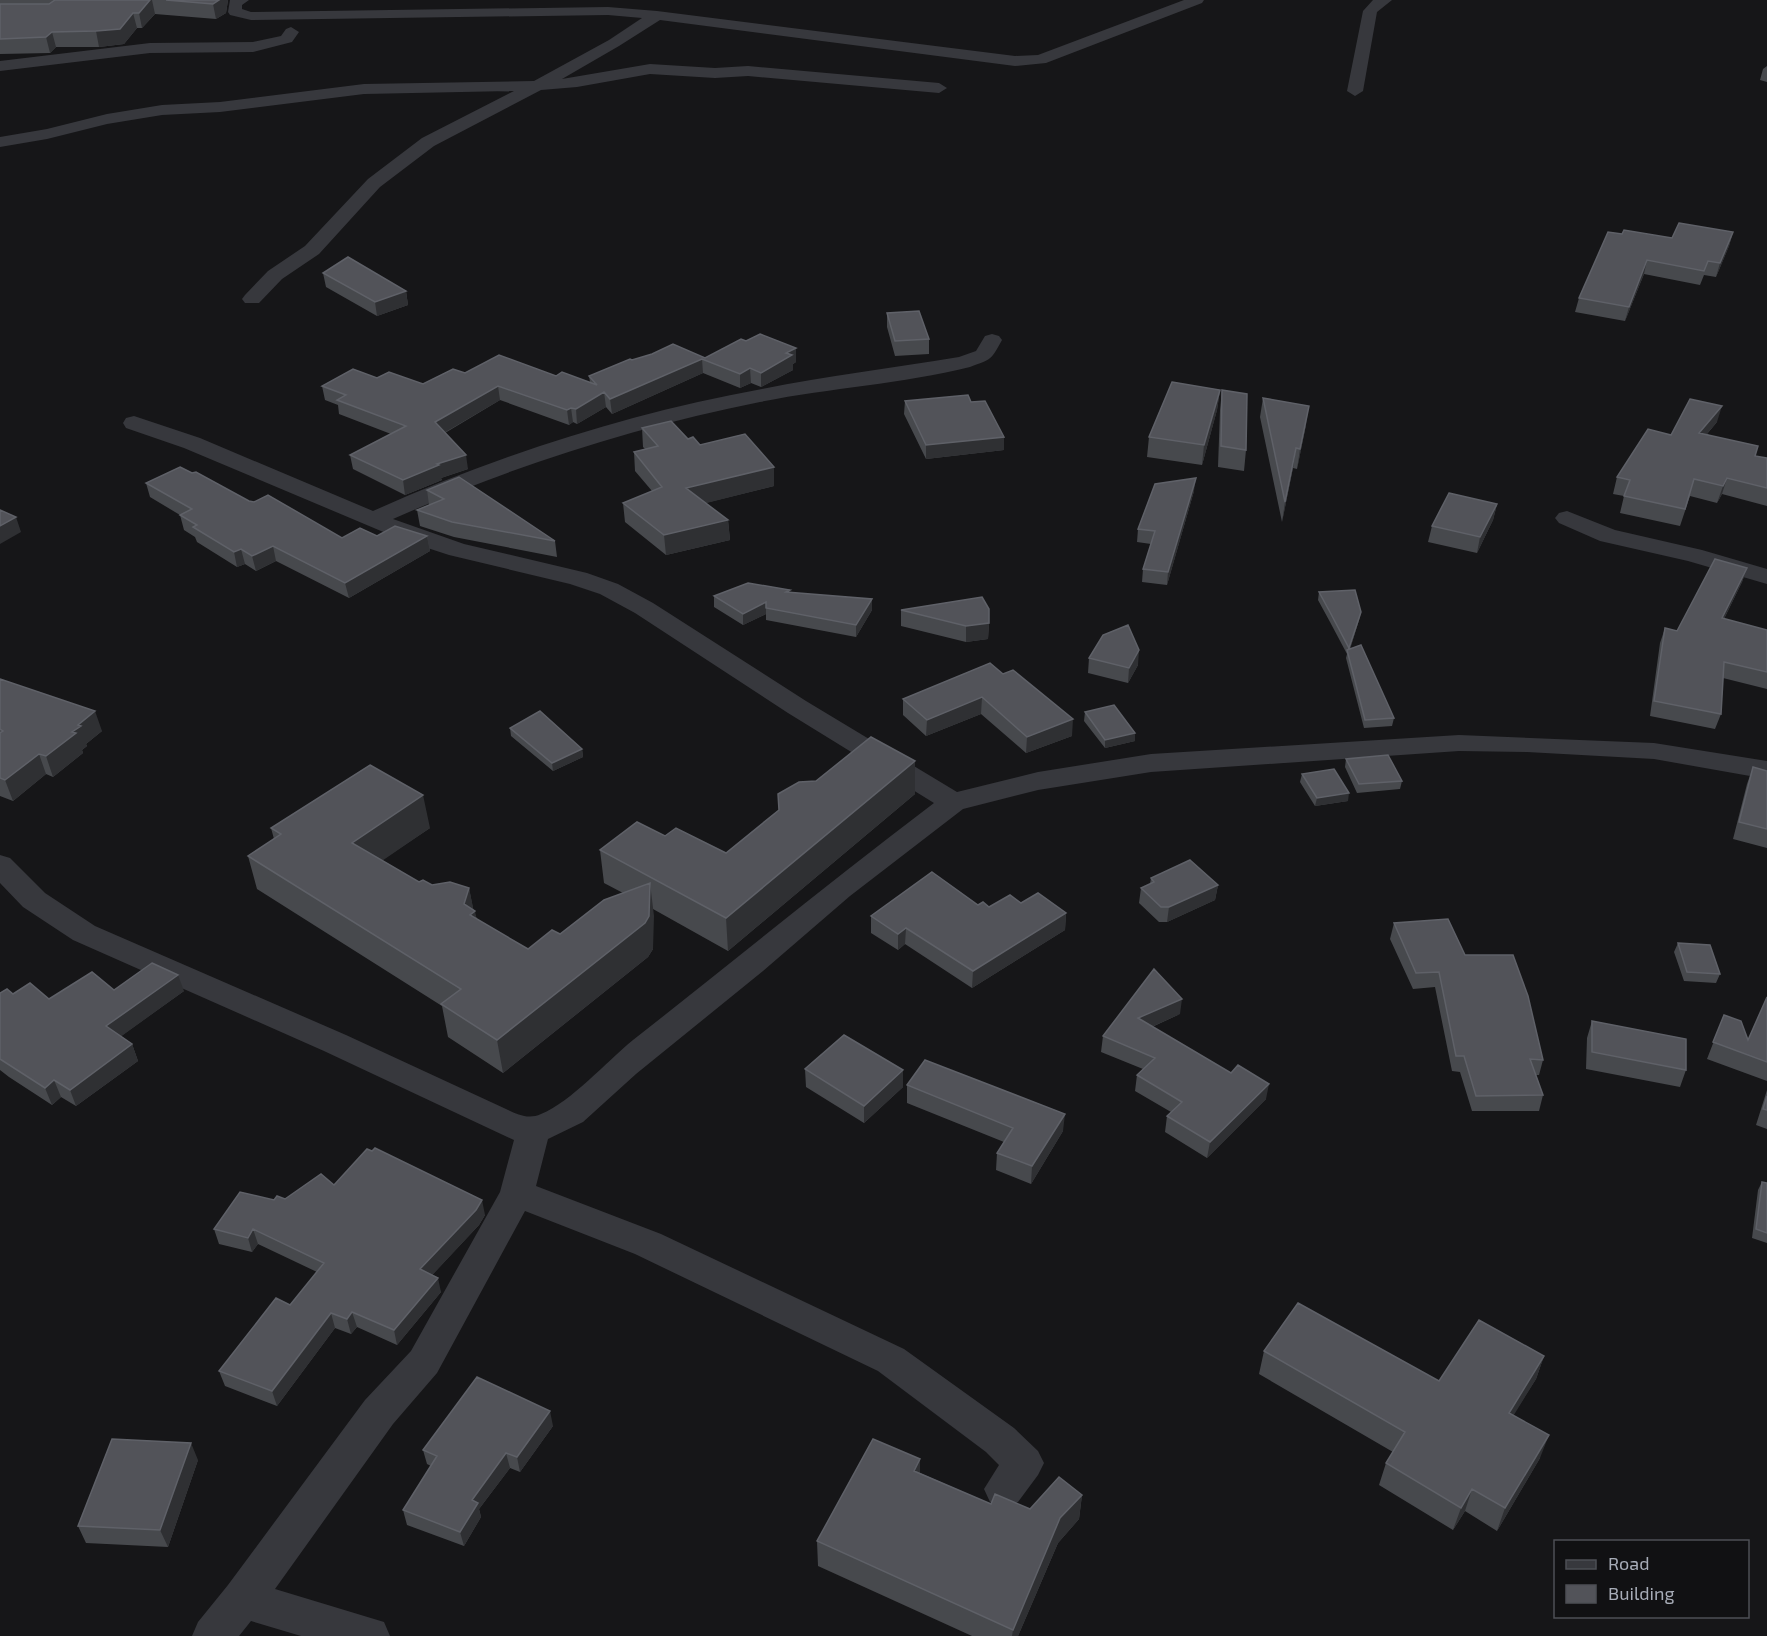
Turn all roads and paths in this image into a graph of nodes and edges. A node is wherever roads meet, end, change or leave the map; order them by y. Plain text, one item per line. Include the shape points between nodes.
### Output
1 (242, 0) edge
2 (1197, 0) edge
3 (1385, 0) edge
4 (657, 15) junction
5 (291, 33) dead end
6 (0, 66) edge
7 (537, 86) junction
8 (939, 88) dead end
9 (1355, 91) dead end
10 (0, 142) edge
11 (252, 299) dead end
12 (992, 340) dead end
13 (134, 423) dead end
14 (1567, 518) dead end
15 (374, 519) junction
16 (1767, 577) edge
17 (1767, 770) edge
18 (953, 802) junction
19 (0, 865) edge
20 (534, 1129) junction
21 (517, 1193) junction
22 (1004, 1489) dead end
23 (243, 1599) junction
24 (213, 1636) edge
25 (369, 1636) edge

1 - 4 street via 235,3 235,12 251,16 608,11
2 - 4 street via 1040,60 1003,59
3 - 9 street via 1370,11
4 - 7 street
5 - 6 street via 287,39 253,46 150,48
7 - 8 street via 650,69 715,73 748,70
7 - 10 street via 364,89 220,107 162,110
7 - 11 street via 428,142 374,183 312,250 275,275
12 - 15 street via 984,355 963,363 761,395 619,429 452,484
13 - 15 street
14 - 16 street via 1608,536 1694,555
15 - 18 street via 457,550 609,589
17 - 18 street via 1653,752 1459,743 1151,763 1038,781
18 - 20 street via 839,889 632,1058 571,1113
19 - 20 street via 34,900 84,933 494,1118 520,1129
20 - 21 street
21 - 22 street via 648,1244 891,1360 1000,1440 1024,1463
21 - 23 street via 424,1362 379,1412
23 - 24 street
23 - 25 street

